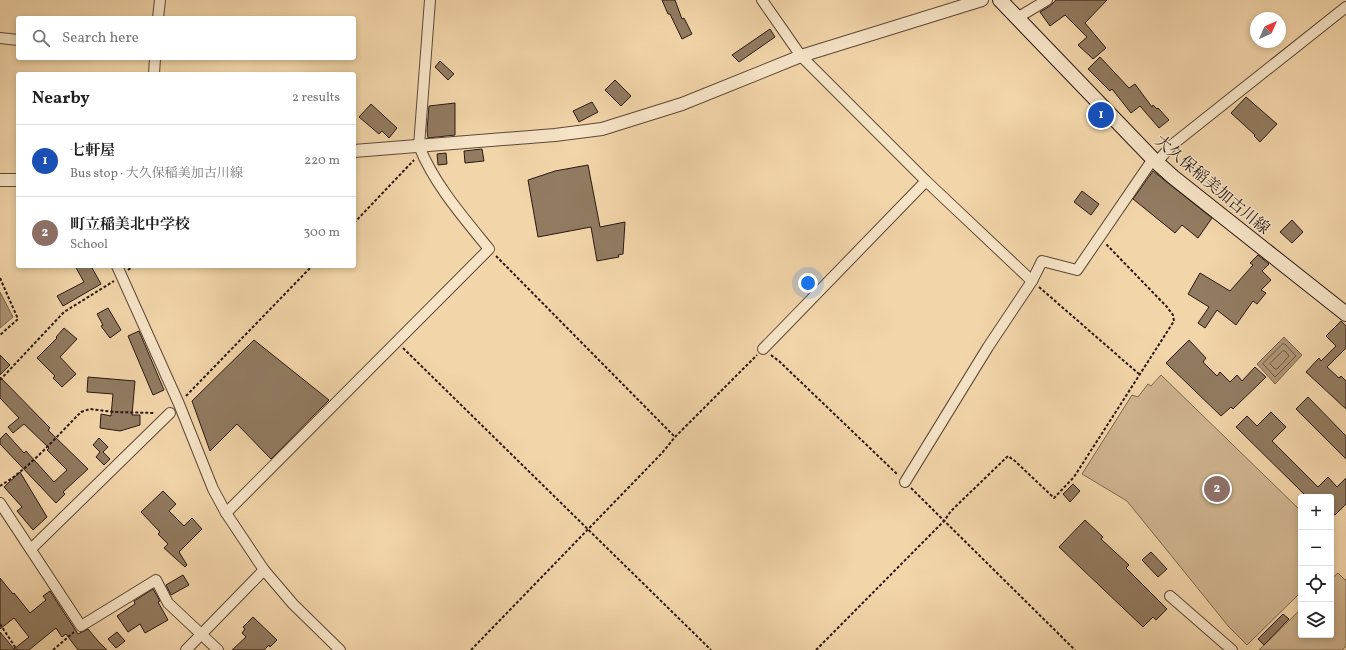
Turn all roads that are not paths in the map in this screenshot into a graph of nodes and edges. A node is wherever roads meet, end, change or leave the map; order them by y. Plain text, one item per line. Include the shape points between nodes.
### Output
1 (160, 0) edge
2 (430, 0) edge
3 (762, 0) edge
4 (982, 0) edge
5 (1000, 0) edge
6 (1047, 0) edge
7 (1346, 7) edge
8 (158, 16) edge
9 (1017, 18) junction
10 (0, 38) edge
11 (16, 40) edge
12 (801, 56) junction
13 (155, 60) edge
14 (154, 72) edge
15 (420, 150) junction
16 (356, 152) edge
17 (1155, 161) junction
18 (0, 180) edge
19 (16, 180) edge
20 (926, 181) junction
21 (118, 268) edge
22 (1032, 281) junction
23 (1346, 314) edge
24 (763, 349) road end
25 (170, 413) road end
26 (905, 482) road end
27 (0, 503) edge
28 (226, 513) junction
29 (31, 549) junction
30 (264, 570) junction
31 (1170, 596) dead end
32 (201, 634) junction
33 (186, 650) edge
34 (218, 650) edge
35 (340, 650) edge
36 (1232, 650) edge

1 - 8 street
2 - 15 street
3 - 12 street
4 - 12 street
5 - 9 main road, 大久保稲美加古川線
6 - 9 street
7 - 17 street
9 - 17 main road, 大久保稲美加古川線
10 - 11 street
12 - 15 street via 682,104 602,129
12 - 20 street
13 - 14 street
15 - 16 street
15 - 28 street via 426,164 461,215 489,249
17 - 22 street via 1077,270 1042,261
17 - 23 main road, 大久保稲美加古川線
18 - 19 street
20 - 22 street
20 - 24 street
21 - 28 street via 213,489
22 - 26 street
25 - 29 street
27 - 29 street
28 - 30 street
29 - 32 street via 81,626 156,580 168,603
30 - 32 street
30 - 35 street via 293,604
31 - 36 street
32 - 33 street
32 - 34 street

